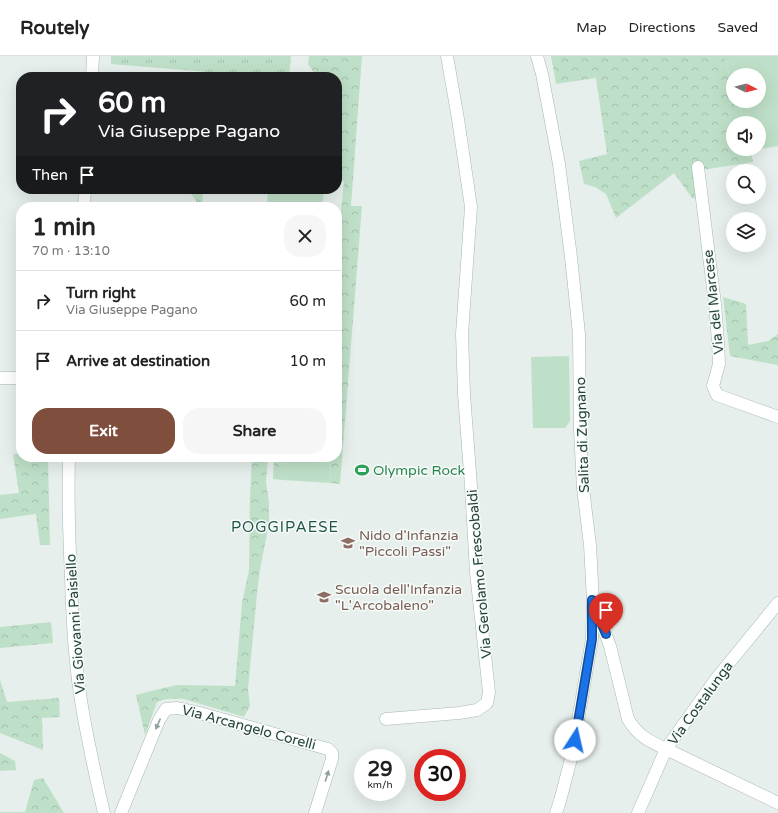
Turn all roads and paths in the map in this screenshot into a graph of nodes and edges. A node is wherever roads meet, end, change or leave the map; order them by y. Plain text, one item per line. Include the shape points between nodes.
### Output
1 (93, 56) edge
2 (447, 56) edge
3 (532, 56) edge
4 (537, 56) edge
5 (92, 72) edge
6 (542, 74) junction
7 (698, 167) dead end
8 (0, 378) edge
9 (16, 378) edge
10 (778, 417) edge
11 (70, 462) edge
12 (592, 600) junction
13 (778, 603) edge
14 (386, 719) dead end
15 (666, 749) junction
16 (778, 803) edge
17 (104, 813) edge
18 (121, 813) edge
19 (315, 813) edge
20 (556, 813) edge
21 (638, 813) edge

1 - 5 street
2 - 14 street, Via Gerolamo Frescobaldi via 471,207 462,334 464,394 476,572 489,692 487,703 477,710
3 - 6 street
4 - 6 street, Salita di Zugnano
6 - 12 street, Salita di Zugnano via 559,164 572,264 578,334 583,488 590,545
7 - 10 street, Via del Marcese via 718,342 719,364 713,386 717,395
8 - 9 street
11 - 17 street, Via Giovanni Paisiello via 69,535 74,645 80,694
12 - 15 street via 610,646 628,719 634,729 649,742
12 - 20 street, Salita di Zugnano via 592,639 572,755
13 - 15 street, Via Costalunga via 716,679
15 - 16 street
15 - 21 street, Via Costalunga
19 -> 18 street, Via Arcangelo Corelli via 332,759 332,753 328,749 177,708 166,709 159,720

